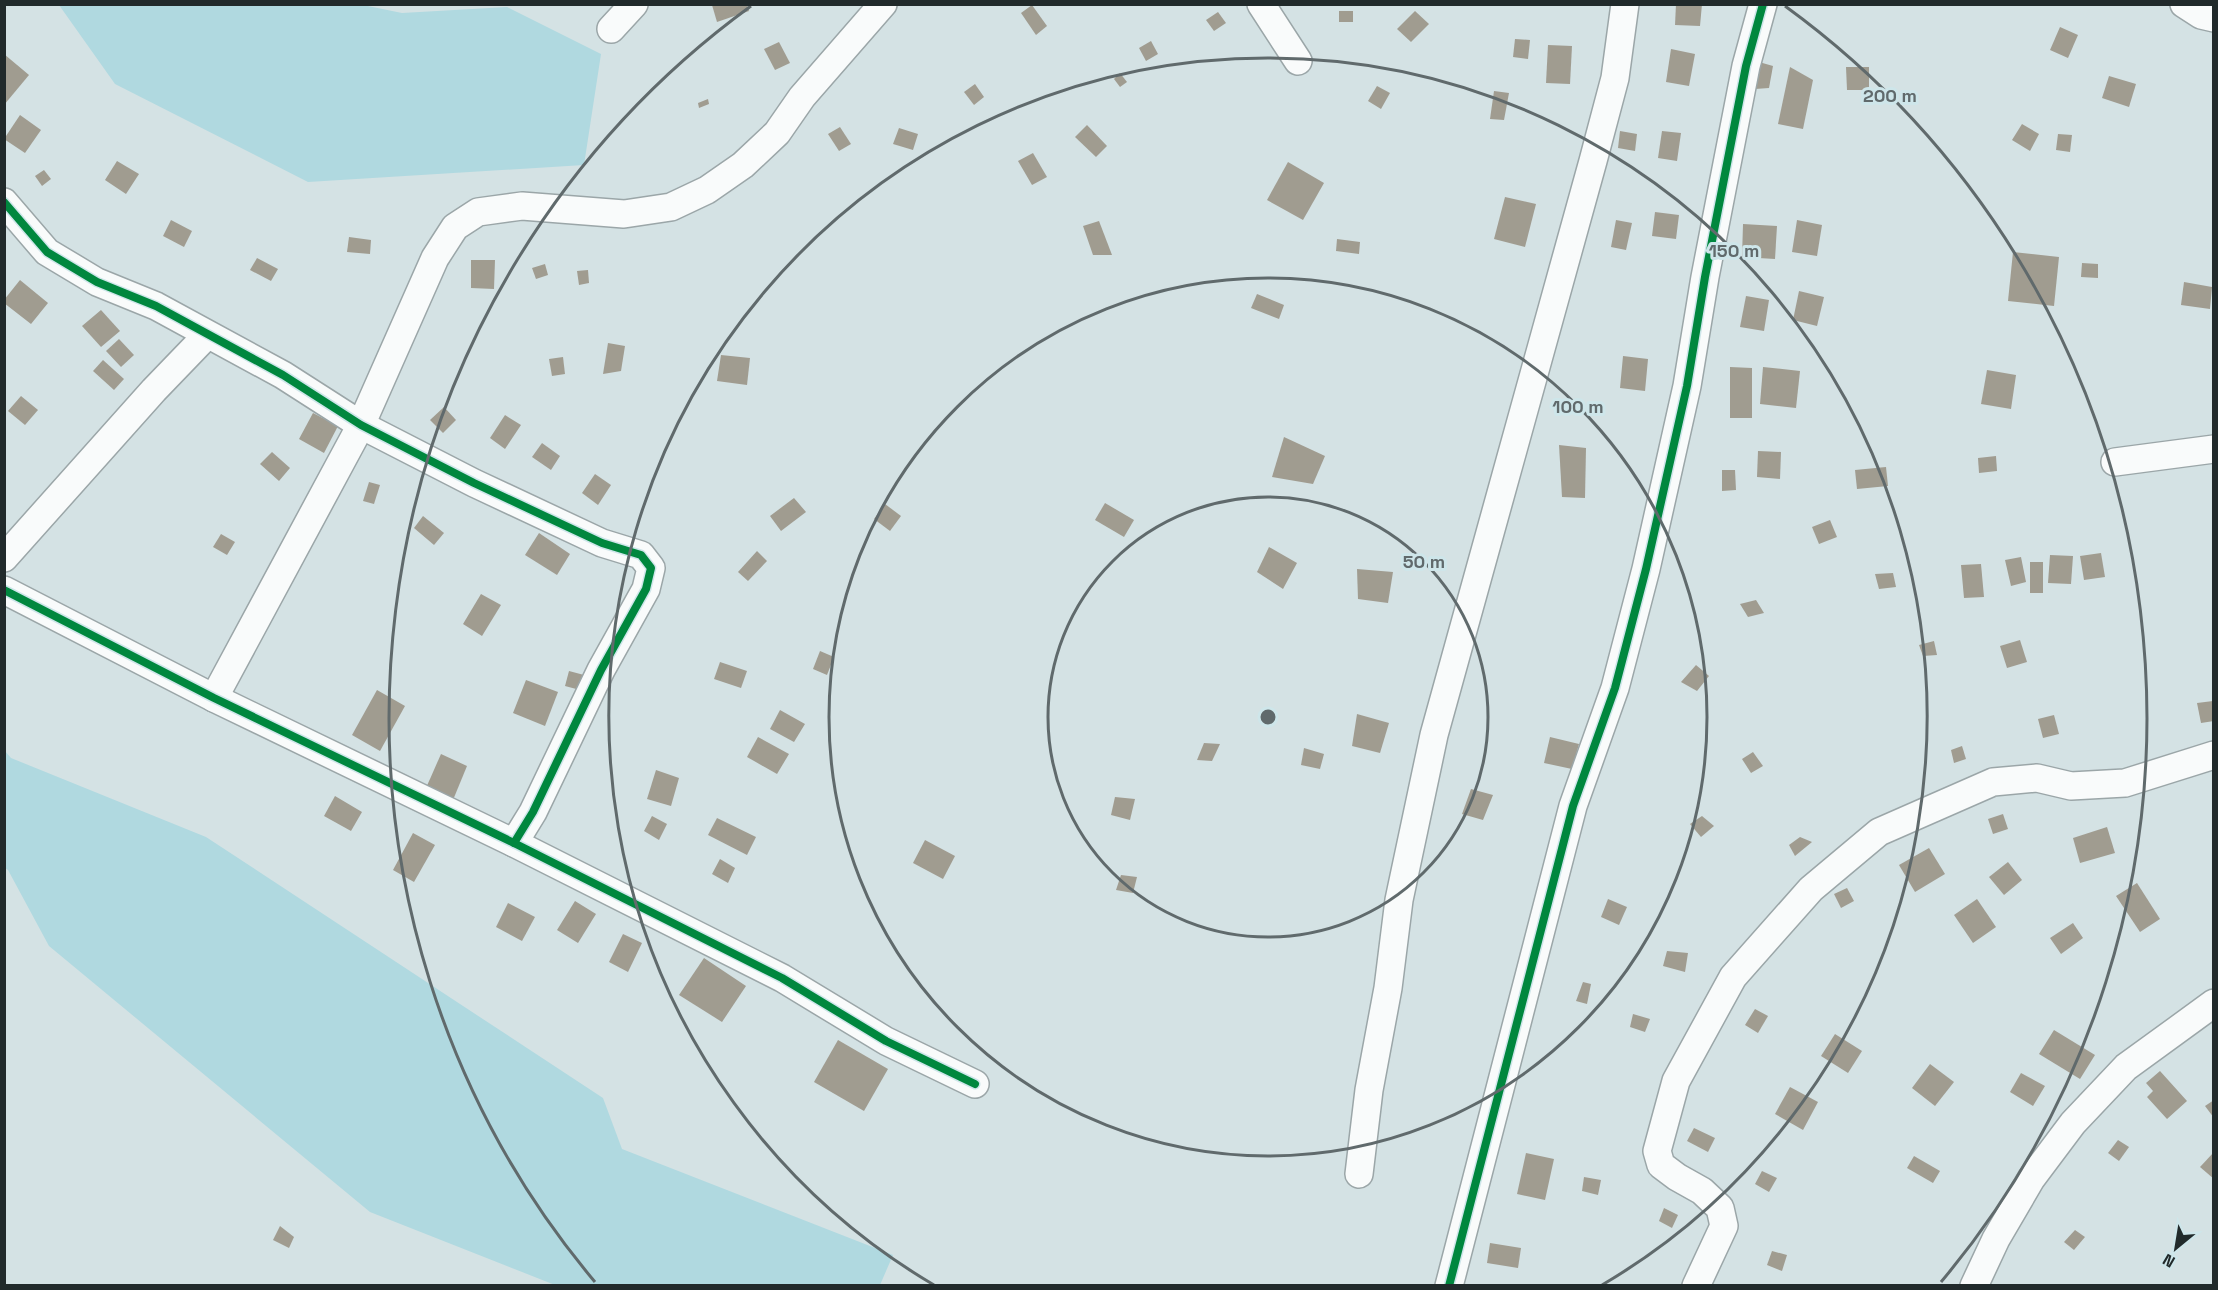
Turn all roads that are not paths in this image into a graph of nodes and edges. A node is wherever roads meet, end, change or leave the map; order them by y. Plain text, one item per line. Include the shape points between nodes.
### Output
1 (634, 4) edge
2 (883, 4) edge
3 (1261, 4) edge
4 (1625, 4) edge
5 (1763, 4) edge
6 (2184, 4) edge
7 (2214, 18) edge
8 (611, 29) dead end
9 (1298, 62) dead end
10 (4, 202) edge
11 (207, 335) junction
12 (361, 425) junction
13 (2214, 449) edge
14 (2115, 462) dead end
15 (4, 558) edge
16 (4, 590) edge
17 (214, 698) junction
18 (2214, 755) edge
19 (514, 843) junction
20 (2214, 1003) edge
21 (975, 1084) dead end
22 (1359, 1174) dead end
23 (1449, 1286) edge
24 (1696, 1286) edge
25 (1974, 1286) edge

1 - 8 street
2 - 12 street via 802,97 777,133 742,165 706,190 671,207 624,214 522,206 478,212 455,226 435,258
3 - 9 street
4 - 22 street via 1615,78 1434,735 1399,900
5 - 23 street via 1746,66 1687,386 1646,569 1615,688 1573,806
6 - 7 street
10 - 11 street via 47,252 97,282 156,306
11 - 12 street via 283,375
11 - 15 street
12 - 17 street
12 - 19 street via 602,543 641,555 651,568 646,589
13 - 14 street
16 - 17 street
17 - 19 street
18 - 24 street via 2125,783 2071,786 2037,778 1993,782 1879,832 1811,889 1733,977 1676,1081 1657,1151 1661,1165 1702,1191 1720,1208 1724,1226
19 - 21 street via 782,978 886,1041
20 - 25 street via 2126,1067 2073,1123 2031,1179

